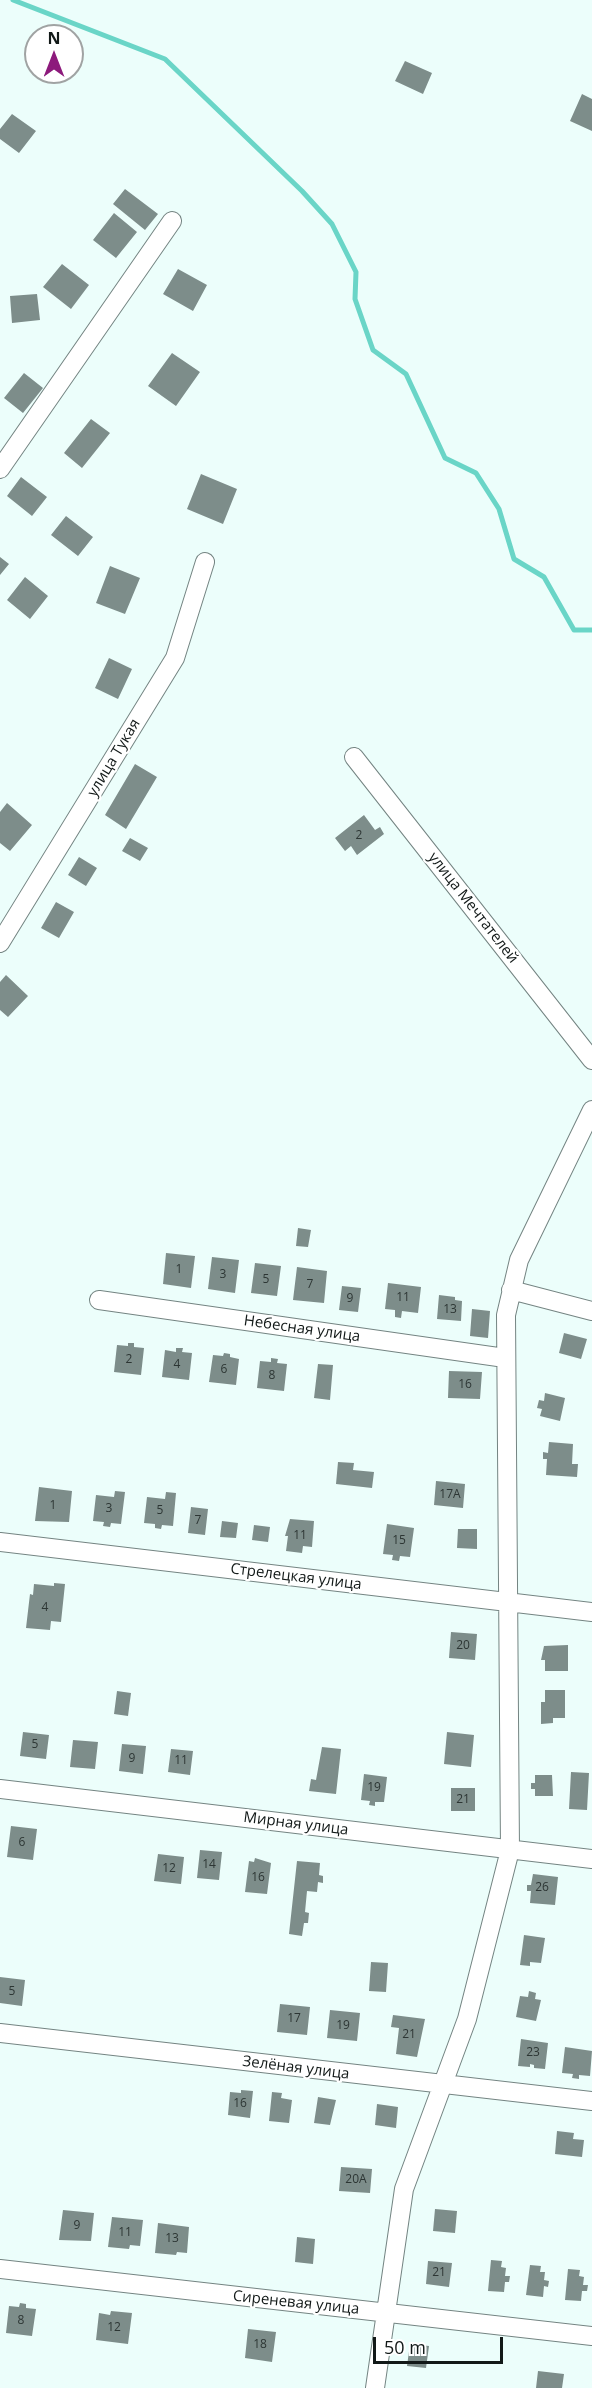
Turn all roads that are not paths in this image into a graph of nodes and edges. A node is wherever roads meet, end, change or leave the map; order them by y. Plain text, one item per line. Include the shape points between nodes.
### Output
1 (172, 221) dead end
2 (0, 468) edge
3 (205, 562) dead end
4 (354, 757) dead end
5 (0, 943) edge
6 (592, 1060) edge
7 (592, 1110) edge
8 (511, 1290) junction
9 (99, 1300) dead end
10 (592, 1311) edge
11 (505, 1358) junction
12 (0, 1542) edge
13 (510, 1603) junction
14 (592, 1612) edge
15 (0, 1789) edge
16 (510, 1850) junction
17 (592, 1859) edge
18 (0, 2033) edge
19 (443, 2085) junction
20 (592, 2101) edge
21 (0, 2269) edge
22 (384, 2313) junction
23 (592, 2336) edge
24 (375, 2388) edge

1 - 2 street
3 - 5 street, улица Тукая via 175,658
4 - 6 street, улица Мечтателей
7 - 8 street via 519,1260
8 - 10 street
8 - 11 street
9 - 11 street, Небесная улица
11 - 13 street
12 - 13 street, Стрелецкая улица
13 - 14 street, Стрелецкая улица
13 - 16 street
15 - 16 street, Мирная улица
16 - 17 street, Мирная улица
16 - 19 street via 467,2019
18 - 19 street, Зелёная улица
19 - 20 street, Зелёная улица
19 - 22 street via 404,2189
21 - 22 street, Сиреневая улица
22 - 23 street, Сиреневая улица
22 - 24 street

